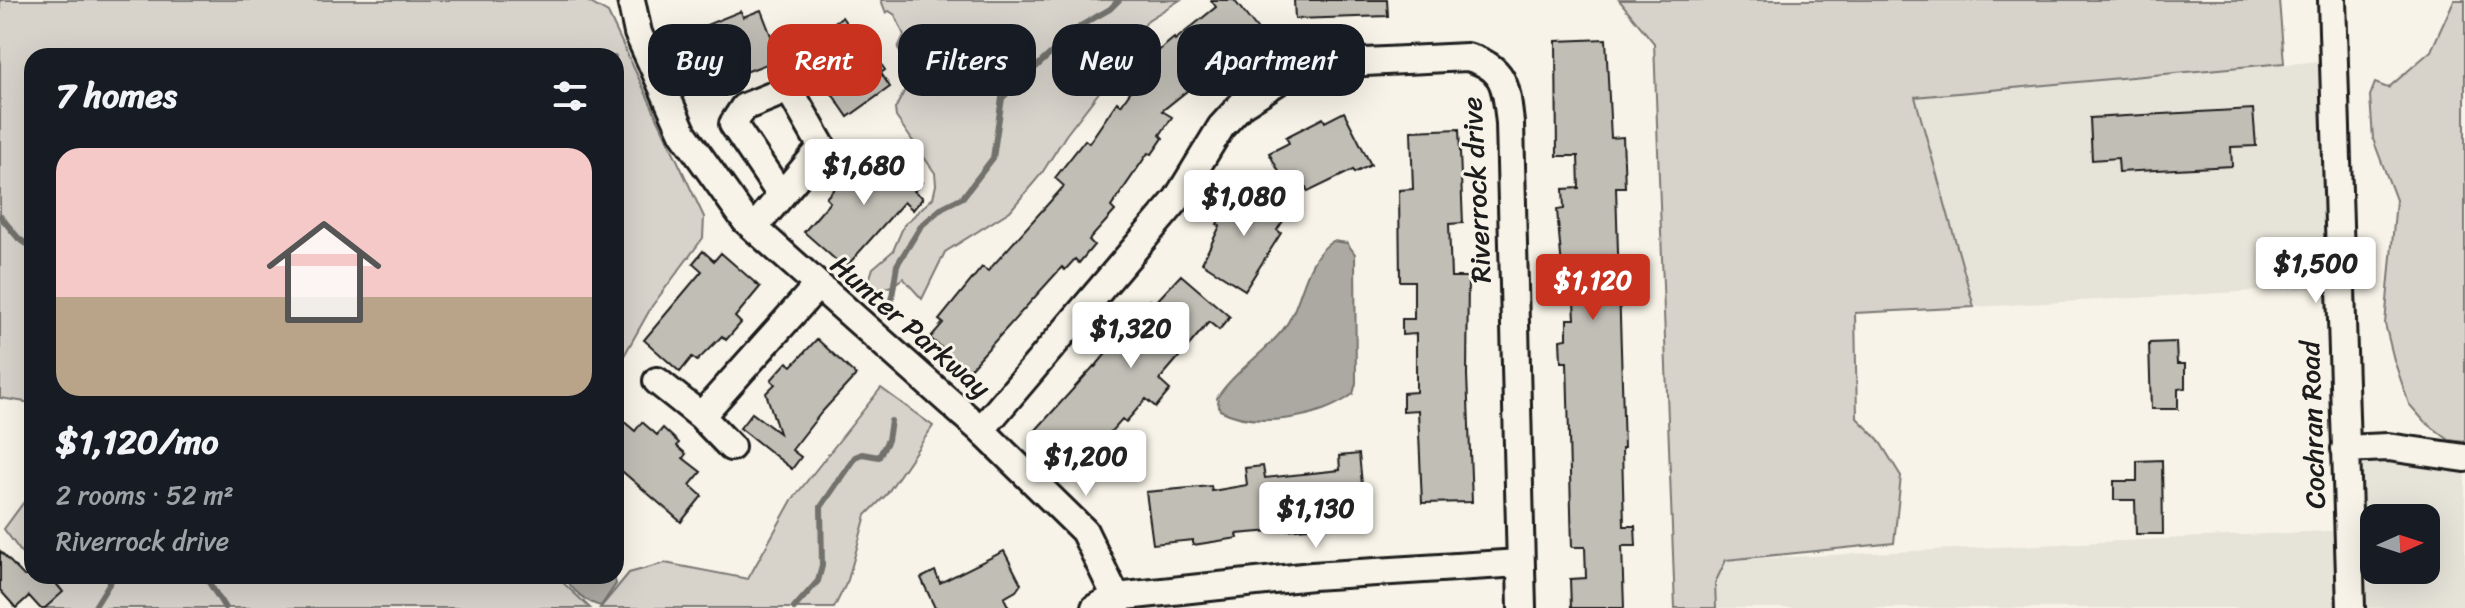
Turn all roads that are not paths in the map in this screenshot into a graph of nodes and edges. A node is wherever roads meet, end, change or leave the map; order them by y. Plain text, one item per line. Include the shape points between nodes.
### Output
1 (631, 0) edge
2 (2332, 0) edge
3 (781, 195) dead end
4 (754, 228) junction
5 (817, 286) junction
6 (657, 381) dead end
7 (701, 416) junction
8 (981, 430) junction
9 (731, 447) dead end
10 (2345, 449) junction
11 (2465, 458) edge
12 (1520, 563) junction
13 (1109, 604) edge
14 (1522, 608) edge
15 (2351, 608) edge

1 - 4 street, Hunter Parkway via 638,33 683,133
2 - 10 street, Cochran Road
3 - 4 street
4 - 5 street, Hunter Parkway
5 - 7 street
5 - 8 street, Hunter Parkway
6 - 7 street
7 - 9 street
8 - 12 street, Riverrock drive via 1177,199 1221,127 1242,104 1294,71 1324,64 1467,57 1484,61 1506,91 1510,123
8 - 13 street, Hunter Parkway via 1084,531
10 - 11 street via 2388,447
10 - 15 street, Cochran Road
12 - 13 street via 1312,576
12 - 14 street

